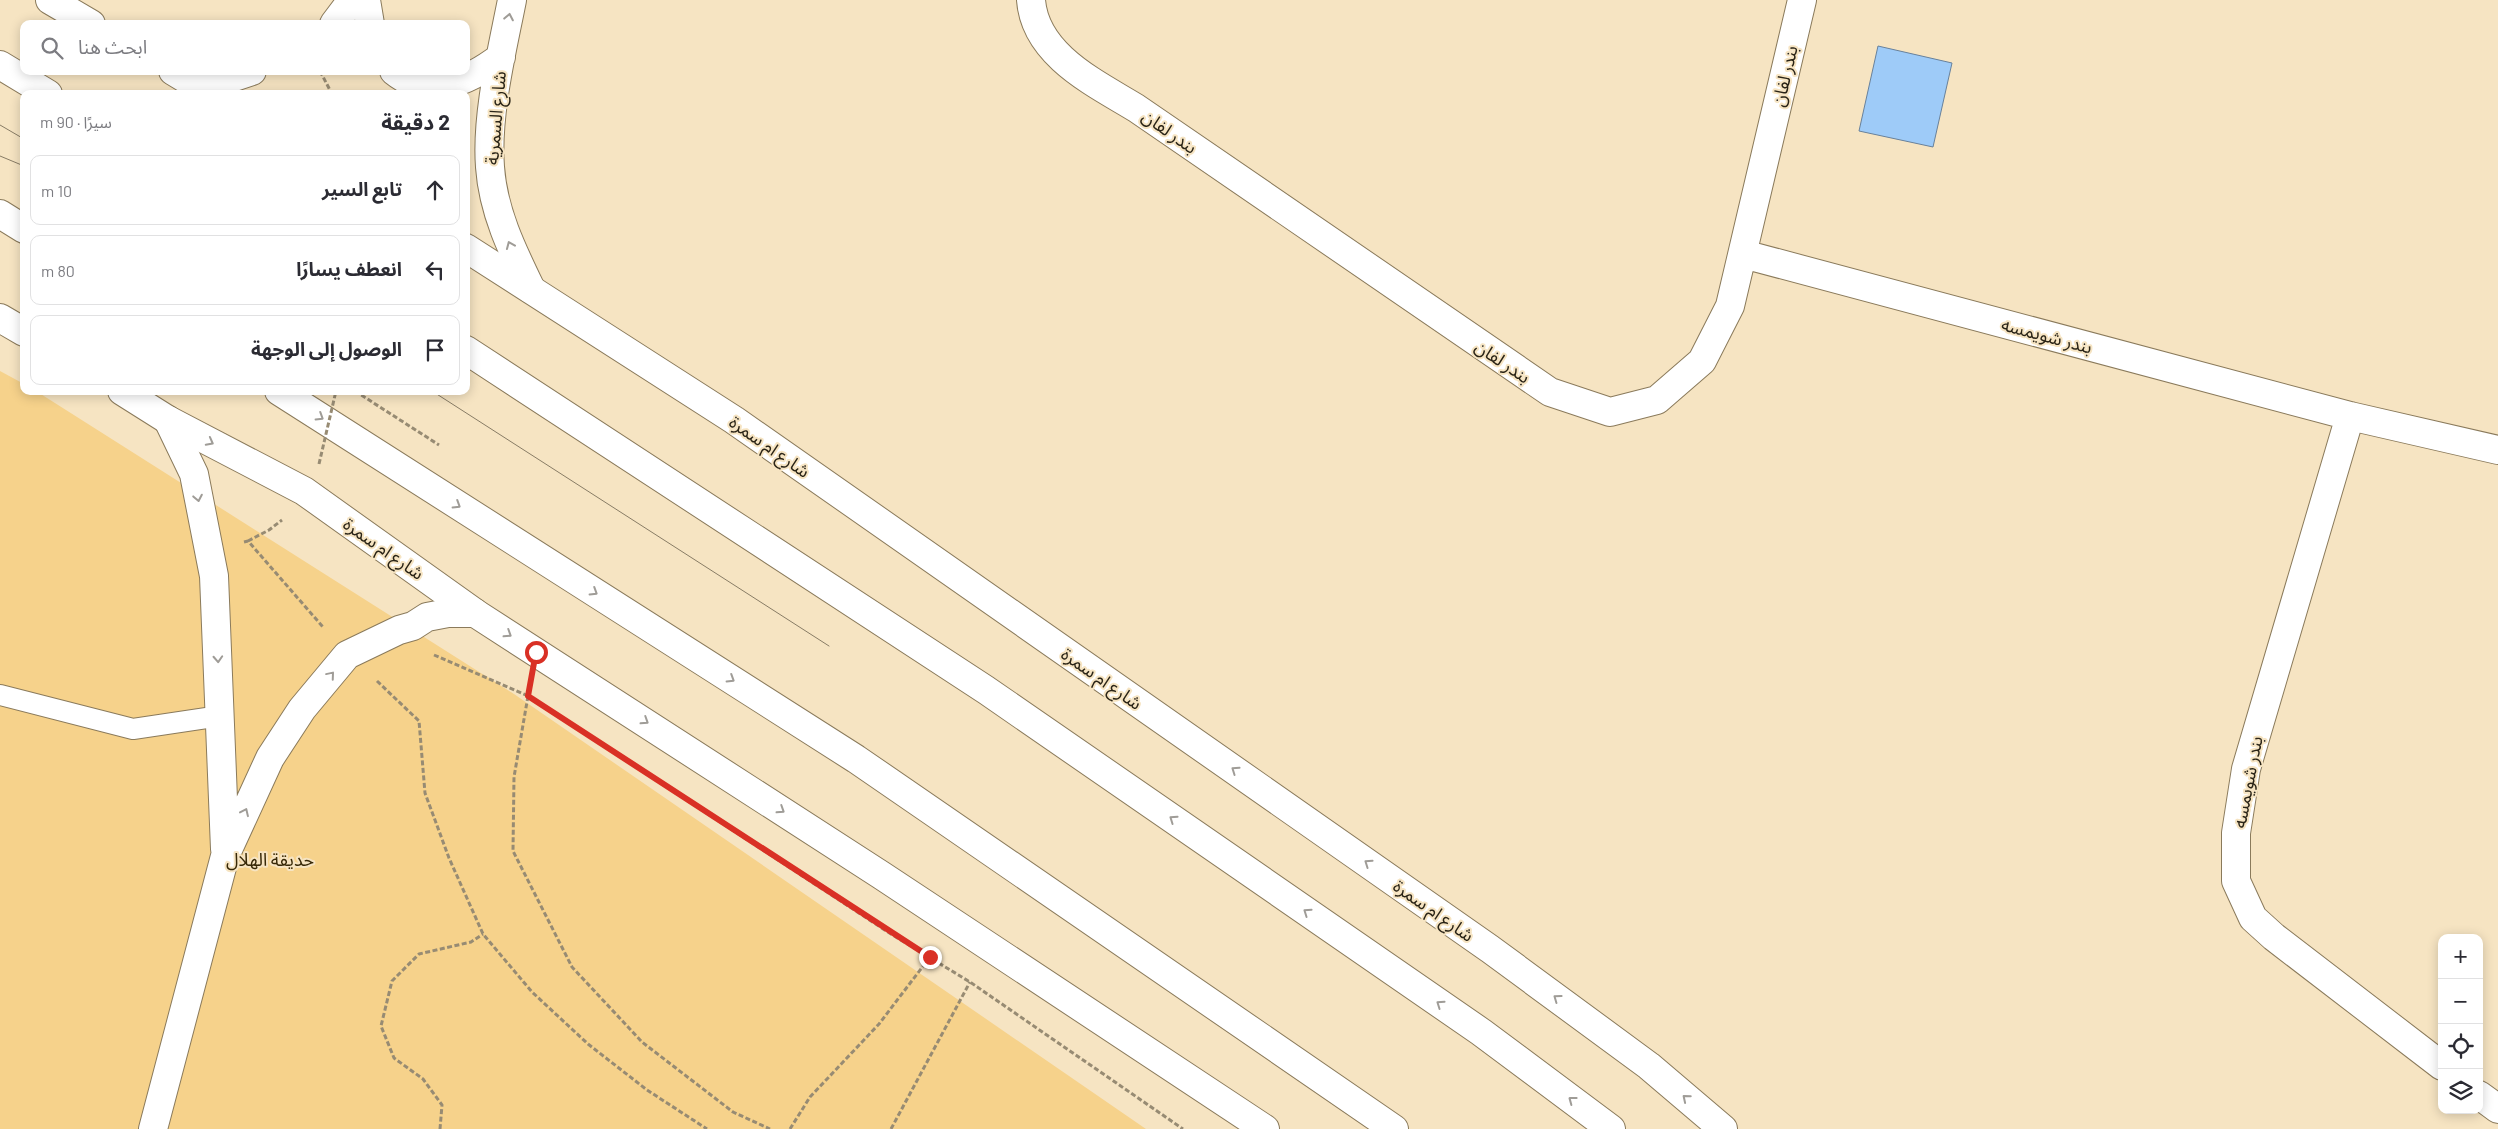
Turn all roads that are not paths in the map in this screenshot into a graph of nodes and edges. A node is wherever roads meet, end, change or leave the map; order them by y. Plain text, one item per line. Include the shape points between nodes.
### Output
1 (50, 0) edge
2 (352, 0) edge
3 (366, 0) edge
4 (512, 0) edge
5 (1031, 0) edge
6 (1802, 0) edge
7 (84, 20) edge
8 (337, 20) edge
9 (369, 20) edge
10 (501, 57) junction
11 (0, 65) edge
12 (180, 75) edge
13 (243, 75) edge
14 (403, 75) edge
15 (41, 90) edge
16 (204, 90) edge
17 (208, 90) edge
18 (0, 214) edge
19 (20, 226) edge
20 (470, 250) edge
21 (1743, 254) junction
22 (532, 289) junction
23 (0, 318) edge
24 (20, 330) edge
25 (470, 353) edge
26 (128, 395) edge
27 (285, 395) edge
28 (2350, 416) junction
29 (168, 420) junction
30 (2498, 450) edge
31 (475, 613) junction
32 (0, 695) edge
33 (220, 716) junction
34 (225, 856) junction
35 (2438, 1063) edge
36 (2483, 1098) edge
37 (2498, 1109) edge
38 (153, 1129) edge
39 (1265, 1129) edge
40 (1394, 1129) edge
41 (1611, 1129) edge
42 (1723, 1129) edge

1 - 7 street
2 - 8 street
3 - 9 street
10 -> 4 street, شارع السمرية
5 - 21 street, بندر لفان via 1037,25 1045,40 1061,58 1091,81 1136,108 1550,392 1575,402 1610,412 1657,400 1702,361 1730,306
6 - 21 street, بندر لفان
10 - 14 street via 482,71 452,85 432,85
22 -> 10 street, شارع السمرية via 507,238 490,167 490,134
11 - 15 street
12 - 16 street
13 - 17 street
18 - 19 street
20 - 22 street, شارع ام سمرة
21 - 28 street, بندر شويمسه
42 -> 22 street, شارع ام سمرة via 1649,1066 1490,948 734,420
23 - 24 street
41 -> 25 street via 1481,1032 986,690
26 - 29 street, شارع ام سمرة
27 -> 40 street via 856,759
28 - 30 street, بندر شويمسه
28 - 35 street, بندر شويمسه via 2246,768 2236,833 2236,881 2253,918 2274,937
29 -> 31 street, شارع ام سمرة via 304,491
29 -> 33 street via 194,474 214,576
34 -> 31 street via 270,758 302,709 347,655 414,626 427,617
31 -> 39 street, شارع ام سمرة
32 - 33 lane via 134,729
33 - 34 street
34 - 38 street
36 - 37 street

